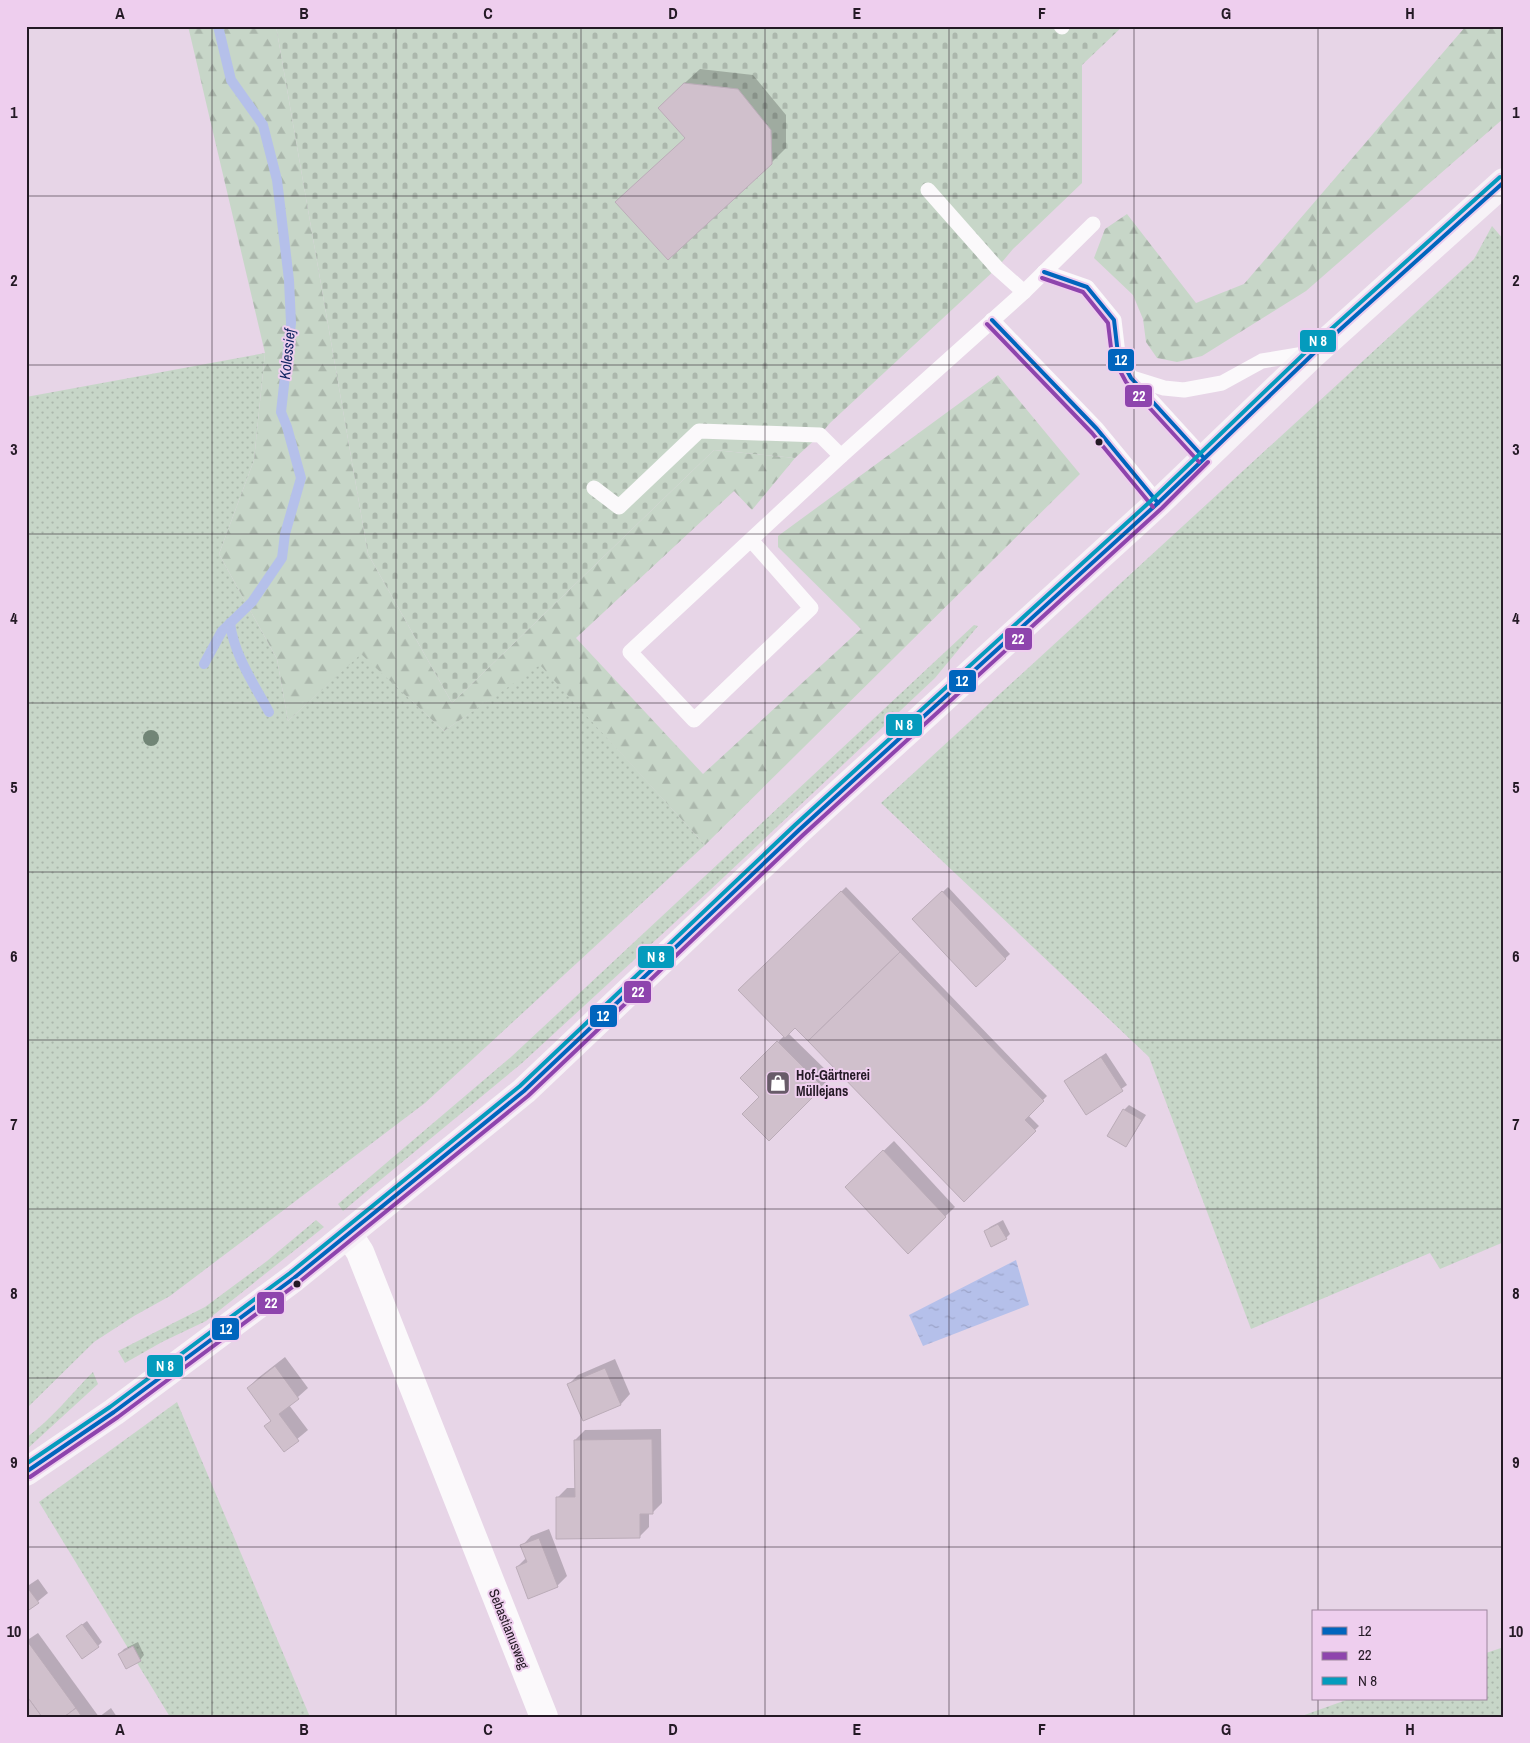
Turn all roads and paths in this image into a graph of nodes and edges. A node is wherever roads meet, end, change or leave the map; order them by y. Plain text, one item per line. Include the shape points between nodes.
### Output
1 (1504, 182) edge
2 (928, 190) dead end
3 (1093, 224) dead end
4 (1044, 272) junction
5 (1024, 292) junction
6 (992, 320) junction
7 (1314, 353) junction
8 (1131, 378) junction
9 (841, 456) junction
10 (1204, 458) junction
11 (594, 488) dead end
12 (1158, 503) junction
13 (751, 540) junction
14 (349, 1236) junction
15 (26, 1472) edge
16 (544, 1717) edge

1 - 7 main road
2 - 5 lane via 997,268
3 - 4 lane
4 - 5 lane
4 - 8 lane via 1086,287 1114,320 1118,354
5 - 6 lane
6 - 9 lane
6 - 12 lane via 1097,430
7 - 8 lane via 1262,361 1222,382 1184,390
7 - 10 main road
8 - 10 lane
9 - 11 lane via 820,434 699,431 619,507
9 - 13 lane
10 - 12 main road
12 - 14 main road via 806,823 524,1091
13 - 13 lane via 630,652 694,720 811,608
14 - 15 main road via 122,1406
14 - 16 street, Sebastianusweg via 360,1252

